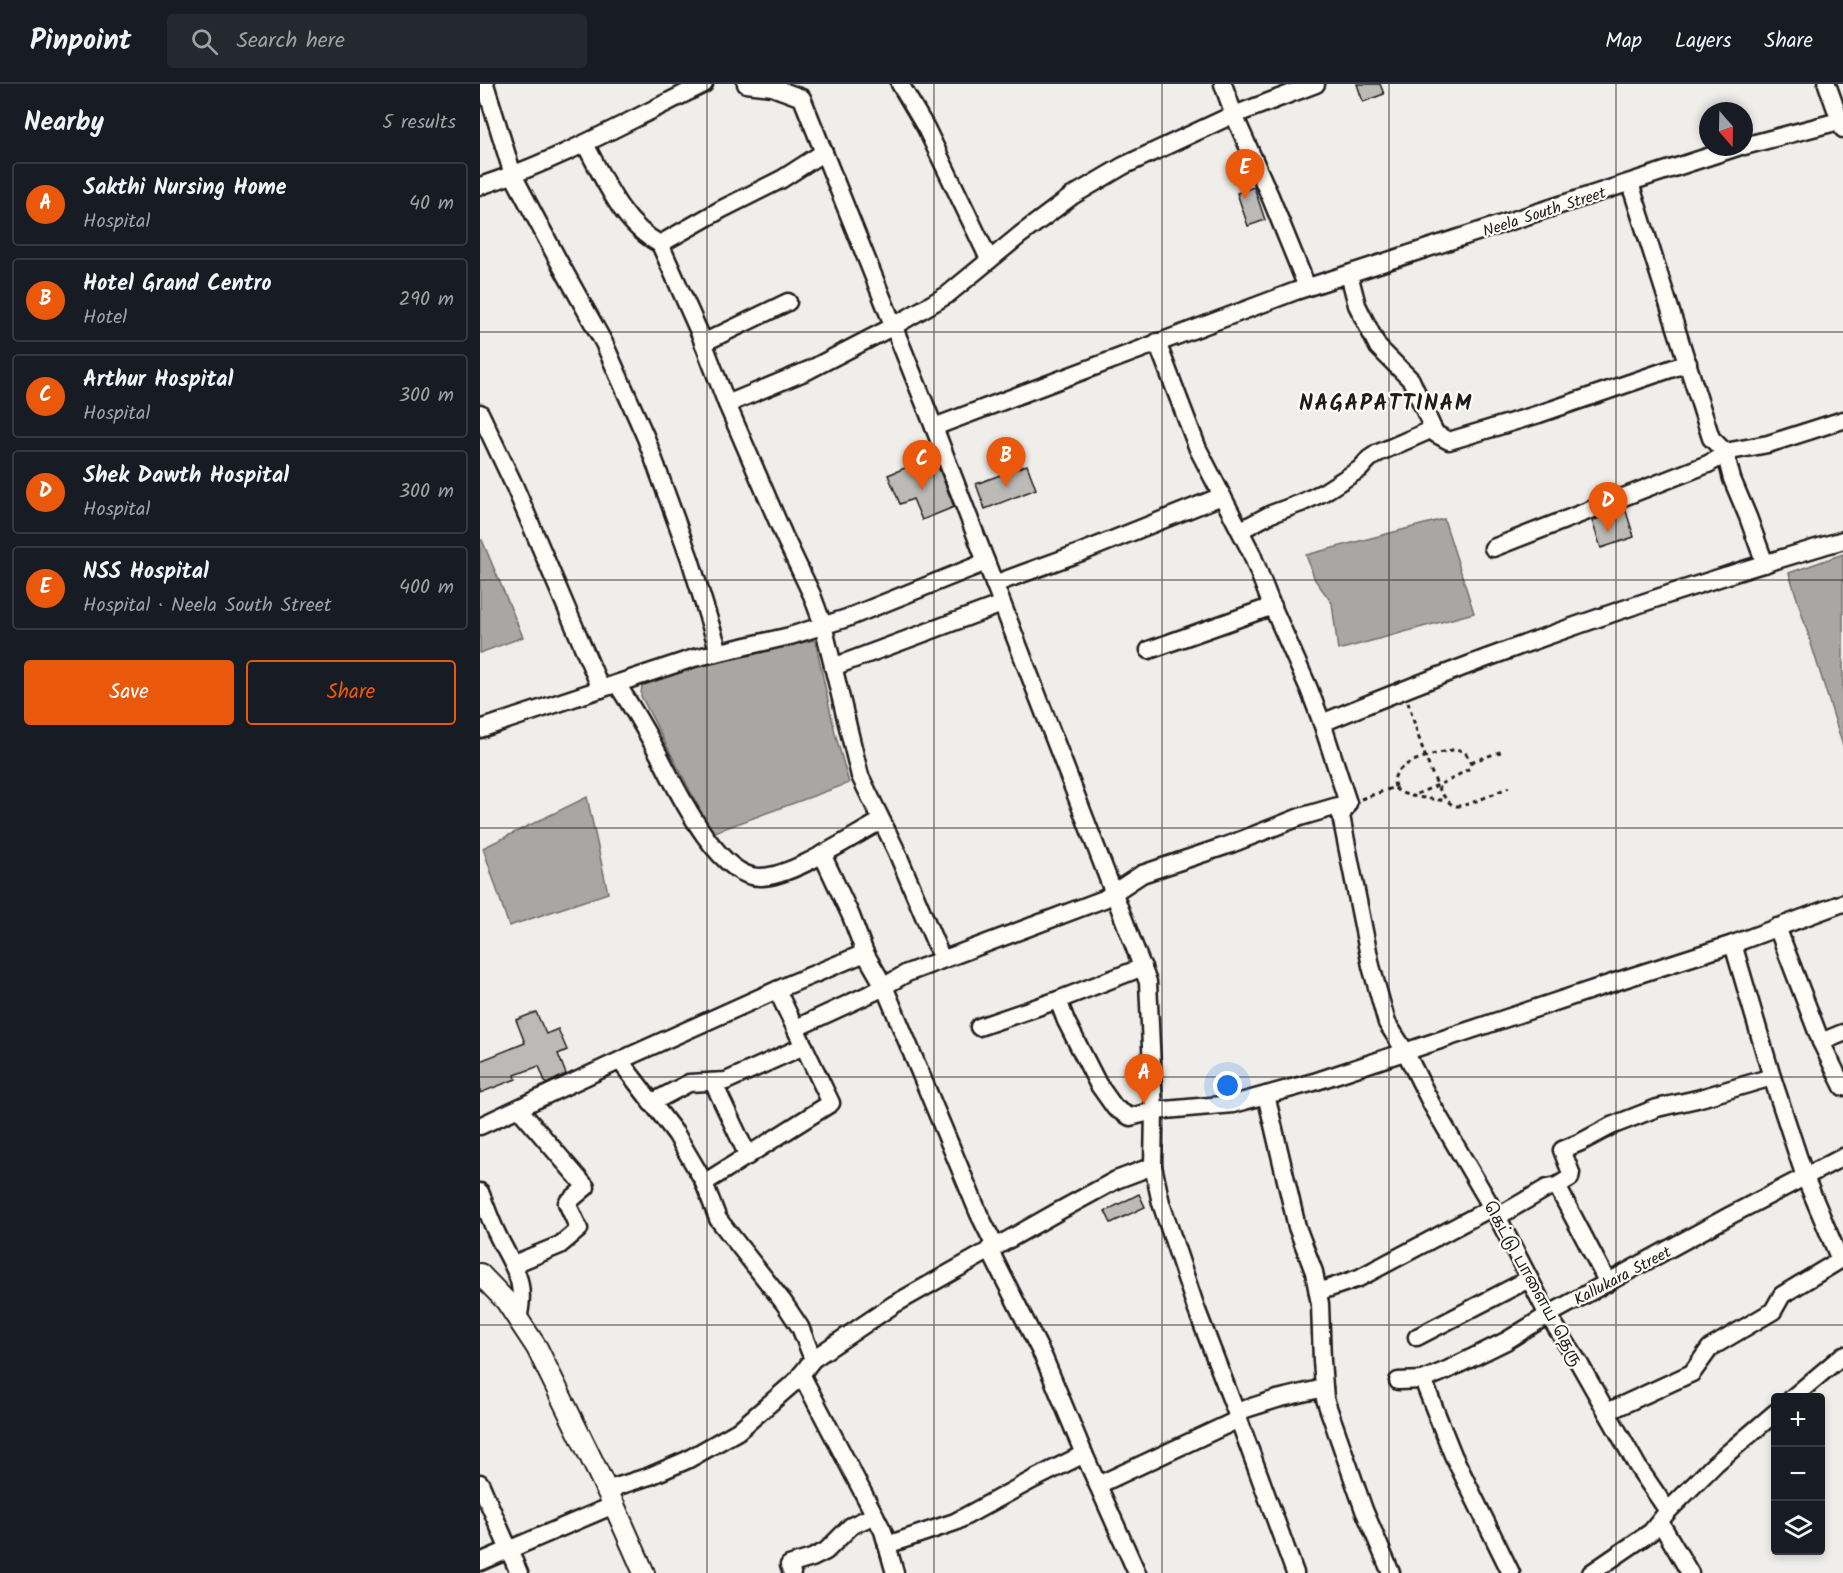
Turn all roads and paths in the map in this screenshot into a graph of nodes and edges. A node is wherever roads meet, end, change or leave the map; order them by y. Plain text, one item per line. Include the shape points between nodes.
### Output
1 (485, 84) edge
2 (704, 84) edge
3 (746, 84) edge
4 (810, 84) edge
5 (900, 84) edge
6 (1223, 84) edge
7 (1316, 84) edge
8 (1827, 84) edge
9 (792, 94) junction
10 (1234, 115) junction
11 (1842, 124) edge
12 (585, 144) junction
13 (1753, 144) edge
14 (824, 152) junction
15 (1711, 156) edge
16 (513, 175) junction
17 (1630, 183) junction
18 (480, 186) edge
19 (660, 244) junction
20 (990, 259) junction
21 (1348, 274) junction
22 (1307, 287) junction
23 (788, 302) dead end
24 (894, 326) junction
25 (1158, 342) junction
26 (703, 343) junction
27 (1688, 363) junction
28 (727, 404) junction
29 (480, 413) edge
30 (1843, 420) edge
31 (934, 427) junction
32 (1433, 429) junction
33 (1725, 452) junction
34 (1222, 496) junction
35 (1241, 530) junction
36 (1843, 540) edge
37 (1493, 548) dead end
38 (986, 562) junction
39 (1765, 564) junction
40 (994, 584) junction
41 (1002, 604) junction
42 (1273, 606) junction
43 (823, 625) junction
44 (1149, 650) dead end
45 (719, 652) junction
46 (832, 667) junction
47 (609, 686) junction
48 (1404, 689) junction
49 (1322, 723) junction
50 (480, 729) edge
51 (1503, 751) dead end
52 (1426, 758) junction
53 (1471, 762) junction
54 (1437, 786) junction
55 (1395, 787) junction
56 (1509, 787) dead end
57 (1412, 796) junction
58 (1447, 802) junction
59 (1348, 803) junction
60 (881, 821) junction
61 (822, 854) junction
62 (1114, 892) junction
63 (1843, 903) edge
64 (1777, 927) junction
65 (1733, 944) junction
66 (865, 953) junction
67 (942, 958) junction
68 (1143, 967) junction
69 (884, 986) junction
70 (777, 990) junction
71 (1058, 1000) junction
72 (979, 1027) dead end
73 (796, 1028) junction
74 (1843, 1033) edge
75 (1821, 1042) junction
76 (804, 1046) junction
77 (1405, 1051) junction
78 (620, 1060) junction
79 (1772, 1077) junction
80 (713, 1082) junction
81 (1843, 1087) edge
82 (1266, 1095) junction
83 (651, 1103) junction
84 (519, 1109) junction
85 (1154, 1111) junction
86 (480, 1126) edge
87 (748, 1156) junction
88 (1843, 1157) edge
89 (1153, 1166) junction
90 (1805, 1177) junction
91 (705, 1183) junction
92 (1557, 1186) junction
93 (480, 1192) edge
94 (1494, 1212) junction
95 (992, 1248) junction
96 (514, 1264) junction
97 (480, 1274) edge
98 (1529, 1279) junction
99 (1608, 1283) junction
100 (1318, 1292) junction
101 (1548, 1315) junction
102 (518, 1319) junction
103 (1418, 1337) dead end
104 (1843, 1355) edge
105 (813, 1359) junction
106 (801, 1374) junction
107 (1423, 1380) junction
108 (1398, 1381) dead end
109 (1324, 1388) junction
110 (1798, 1393) edge
111 (1607, 1412) junction
112 (1238, 1415) junction
113 (1771, 1416) edge
114 (1084, 1454) junction
115 (480, 1483) edge
116 (1098, 1485) junction
117 (610, 1498) junction
118 (875, 1515) junction
119 (1664, 1516) junction
120 (887, 1545) junction
121 (509, 1550) junction
122 (480, 1562) edge
123 (519, 1573) edge
124 (644, 1573) edge
125 (792, 1573) edge
126 (895, 1573) edge
127 (1137, 1573) edge
128 (1295, 1573) edge
129 (1391, 1573) edge
130 (1511, 1573) edge
131 (1591, 1573) edge
132 (1690, 1573) edge

1 - 16 street
2 - 12 street
3 - 9 street
4 - 9 street
5 - 20 street
6 - 10 street
7 - 10 street
8 - 11 street
9 - 14 street via 802,98
10 - 20 street via 1123,166 1072,196
10 - 22 street
11 - 13 street
12 - 16 street
12 - 19 street via 628,219
14 - 19 street
14 - 24 street
15 - 17 street, Neela South Street
16 - 18 street
16 - 45 street via 629,397 690,559
17 - 21 street, Neela South Street
17 - 27 street
19 - 26 street
20 - 24 street via 947,295
21 - 22 street, Neela South Street
21 - 32 street via 1357,305 1378,347 1411,380
22 - 25 street, Neela South Street
23 - 26 street
24 - 28 street via 809,370
24 - 31 street
25 - 31 street, Neela South Street
25 - 34 street via 1198,448
26 - 28 street
27 - 32 street via 1455,440 1449,441
27 - 33 street via 1711,438
28 - 43 street
29 - 47 street
30 - 33 street via 1768,444
31 - 38 street
32 - 35 street via 1378,453 1324,492
33 - 37 street via 1708,464
33 - 39 street
34 - 35 street
34 - 40 street
35 - 42 street
36 - 39 street
38 - 40 street
38 - 43 street
39 - 48 street via 1512,648
40 - 41 street
41 - 46 street
41 - 62 street
42 - 44 street
42 - 49 street
43 - 45 street
43 - 46 street
45 - 47 street
46 - 60 street via 860,776
47 - 50 street
47 - 61 street via 640,721 698,827 724,858 751,876 760,877 788,870
48 - 49 street
48 - 52 path
49 - 59 street
51 - 53 path
52 - 53 path via 1456,749 1465,752
52 - 54 path
52 - 55 path via 1400,768 1394,777
53 - 54 path via 1470,768
54 - 57 path
54 - 58 path
55 - 57 path
55 - 59 path
56 - 58 path via 1464,804 1455,806
57 - 58 path
59 - 62 street via 1142,874
59 - 77 street, கெட்டு பாளைய தெரு via 1341,816 1371,966 1388,1023
60 - 61 street
60 - 67 street
61 - 66 street
62 - 67 street
62 - 68 street
63 - 64 street
64 - 65 street
64 - 75 street
65 - 77 street
65 - 79 street
66 - 69 street
66 - 70 street
67 - 69 street
68 - 71 street
68 - 85 street via 1148,982
69 - 73 street
69 - 95 street
70 - 73 street
70 - 78 street
71 - 72 street
71 - 85 street via 1083,1057 1115,1108 1130,1117
73 - 76 street
74 - 75 street
75 - 81 street
76 - 80 street via 726,1081
76 - 87 street via 831,1103
77 - 82 street
77 - 94 street, கெட்டு பாளைய தெரு
78 - 83 street
78 - 84 street
79 - 90 street
79 - 92 street via 1657,1108 1562,1150 1571,1173
80 - 83 street via 689,1083
80 - 87 street
82 - 85 street via 1233,1104
82 - 100 street via 1297,1227
83 - 91 street
84 - 86 street
84 - 96 street via 586,1186 567,1203 579,1229 560,1245
85 - 89 street
87 - 91 street
88 - 90 street, Kallukara Street
89 - 95 street via 1116,1180
89 - 112 street via 1192,1298
90 - 99 street, Kallukara Street
90 - 111 street via 1840,1260 1782,1295 1773,1311 1710,1348 1692,1373
91 - 105 street via 718,1219 784,1303 800,1327
92 - 94 street
92 - 99 street
93 - 96 street
94 - 98 street, கெட்டு பாளைய தெரு
94 - 100 street via 1359,1278
95 - 105 street via 893,1305
95 - 114 street
96 - 102 street via 522,1289
97 - 102 main road
98 - 101 street, கெட்டு பாளைய தெரு
98 - 103 street
99 - 101 street, Kallukara Street
100 - 109 street
101 - 107 street, Kallukara Street via 1506,1341
101 - 111 street, கெட்டு பாளைய தெரு
102 - 117 main road via 537,1348
104 - 110 street
105 - 106 street
106 - 117 street via 738,1431
106 - 118 street
107 - 108 street, Kallukara Street
107 - 130 street via 1453,1455
109 - 112 street via 1277,1399
109 - 129 street via 1364,1510
111 - 119 street, கெட்டு பாளைய தெரு
112 - 116 street
112 - 128 street
113 - 119 street via 1715,1464
114 - 116 street
114 - 120 street via 955,1522
115 - 121 street
116 - 127 street
117 - 121 street
117 - 124 main road
118 - 120 street
118 - 125 street via 851,1526 826,1551 789,1565
119 - 131 street via 1652,1533
119 - 132 street, கெட்டு பாளைய தெரு
120 - 126 street
121 - 122 street
121 - 123 street

